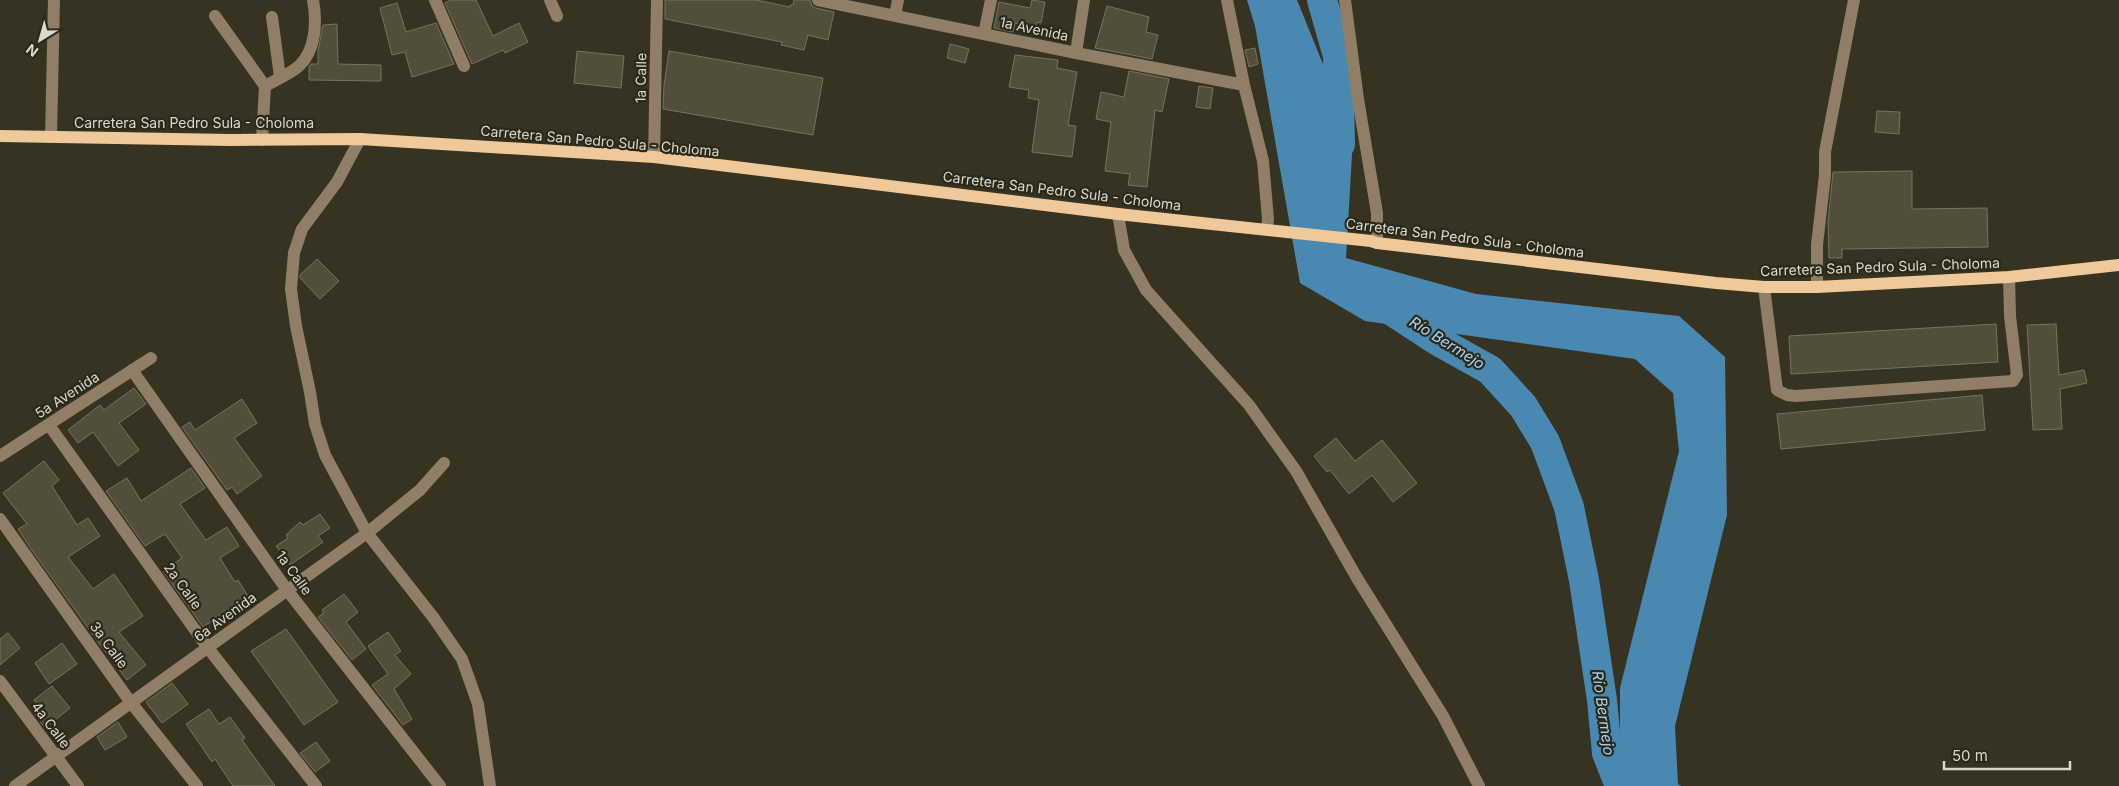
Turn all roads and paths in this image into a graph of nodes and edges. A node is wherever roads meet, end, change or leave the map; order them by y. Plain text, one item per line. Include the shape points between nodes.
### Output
1 (54, 0) edge
2 (313, 0) edge
3 (435, 0) edge
4 (550, 0) edge
5 (818, 0) edge
6 (898, 0) edge
7 (991, 0) edge
8 (1084, 0) edge
9 (1227, 0) edge
10 (1345, 0) edge
11 (1854, 0) edge
12 (658, 1) edge
13 (895, 15) junction
14 (215, 16) dead end
15 (557, 16) dead end
16 (272, 17) dead end
17 (984, 34) junction
18 (1076, 53) junction
19 (464, 66) dead end
20 (280, 77) junction
21 (1244, 85) junction
22 (265, 86) junction
23 (0, 136) edge
24 (52, 137) junction
25 (360, 138) junction
26 (262, 140) junction
27 (654, 157) junction
28 (1118, 214) junction
29 (1273, 230) junction
30 (1374, 242) junction
31 (2119, 266) edge
32 (2009, 277) junction
33 (1764, 287) junction
34 (1817, 287) junction
35 (151, 358) dead end
36 (132, 370) junction
37 (48, 425) junction
38 (0, 456) edge
39 (444, 463) dead end
40 (0, 519) edge
41 (367, 533) junction
42 (287, 590) junction
43 (208, 648) junction
44 (0, 681) edge
45 (132, 703) junction
46 (56, 757) junction
47 (15, 786) edge
48 (78, 786) edge
49 (197, 786) edge
50 (316, 786) edge
51 (440, 786) edge
52 (490, 786) edge
53 (1479, 786) edge

1 - 24 street
2 - 20 street via 313,40 308,56 298,67
3 - 19 street
4 - 15 street
5 - 13 street, 1a Avenida
6 - 13 street
7 - 17 street
8 - 18 street
9 - 21 street
10 - 30 street via 1377,213
11 - 34 street via 1825,152
12 - 27 street, 1a Calle
13 - 17 street, 1a Avenida
14 - 22 street
16 - 20 street
17 - 18 street, 1a Avenida
18 - 21 street, 1a Avenida
20 - 22 street
21 - 29 street via 1263,161 1268,219
22 - 26 street
23 - 24 main road, Carretera San Pedro Sula - Choloma
24 - 26 main road, Carretera San Pedro Sula - Choloma
25 - 26 main road, Carretera San Pedro Sula - Choloma
25 - 27 main road, Carretera San Pedro Sula - Choloma
25 - 41 street via 337,182 302,229 294,253 291,289 315,424 325,455
27 - 28 main road, Carretera San Pedro Sula - Choloma
28 - 29 main road, Carretera San Pedro Sula - Choloma
28 - 53 street via 1124,250 1146,290 1249,405 1296,471 1362,586 1443,716
29 - 30 main road, Carretera San Pedro Sula - Choloma
30 - 33 main road, Carretera San Pedro Sula - Choloma
31 - 32 main road, Carretera San Pedro Sula - Choloma
32 - 33 street via 2017,374 2013,381 1796,396 1777,390
32 - 34 main road, Carretera San Pedro Sula - Choloma
33 - 34 main road, Carretera San Pedro Sula - Choloma
35 - 36 street, 5a Avenida
36 - 37 street, 5a Avenida
36 - 42 street, 1a Calle
37 - 38 street, 5a Avenida
37 - 43 street, 2a Calle
39 - 41 street, 6a Avenida via 420,490
40 - 45 street, 3a Calle
41 - 42 street, 6a Avenida
41 - 52 street via 462,659 478,704
42 - 43 street, 6a Avenida
42 - 51 street, 1a Calle
43 - 45 street, 6a Avenida
43 - 50 street, 2a Calle
44 - 46 street, 4a Calle
45 - 46 street, 6a Avenida
45 - 49 street, 3a Calle
46 - 47 street, 6a Avenida
46 - 48 street, 4a Calle

